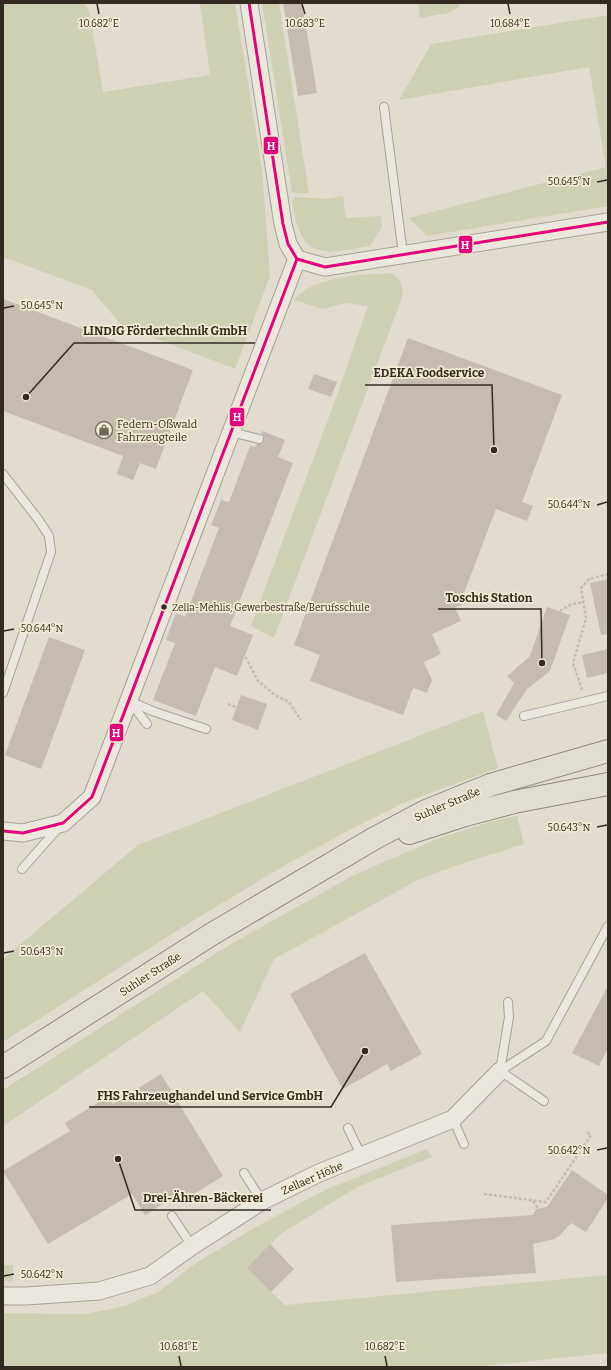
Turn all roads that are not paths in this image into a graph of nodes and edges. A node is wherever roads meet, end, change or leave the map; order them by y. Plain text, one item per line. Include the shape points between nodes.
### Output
1 (249, 3) edge
2 (384, 107) dead end
3 (608, 222) edge
4 (403, 254) junction
5 (297, 259) junction
6 (231, 432) junction
7 (259, 439) dead end
8 (3, 474) edge
9 (3, 693) edge
10 (608, 696) edge
11 (129, 701) junction
12 (524, 716) dead end
13 (147, 724) dead end
14 (206, 729) dead end
15 (608, 751) edge
16 (608, 784) edge
17 (63, 823) junction
18 (3, 831) edge
19 (22, 869) dead end
20 (298, 883) junction
21 (608, 926) edge
22 (508, 1002) dead end
23 (3, 1067) edge
24 (500, 1071) junction
25 (544, 1101) dead end
26 (453, 1119) junction
27 (348, 1128) dead end
28 (464, 1144) dead end
29 (362, 1157) junction
30 (244, 1173) dead end
31 (262, 1201) junction
32 (172, 1216) dead end
33 (192, 1246) junction
34 (3, 1296) edge

1 - 5 street via 283,224 288,244
2 - 4 lane
3 - 4 street
4 - 5 street via 325,267
5 - 6 street
6 - 7 lane
6 - 11 street
8 - 9 lane via 49,536 51,552
10 - 12 lane
11 - 13 lane
11 - 14 lane
11 - 17 street via 92,796
15 - 20 main road, Suhler Straße via 490,785 426,812 375,838
16 - 20 main road, Suhler Straße via 514,802 418,829 363,851
17 - 18 street via 23,832
17 - 19 lane
20 - 23 main road, Suhler Straße via 212,934
21 - 24 lane via 546,1041
22 - 24 lane
24 - 25 lane
24 - 26 street, Zellaer Höhe
26 - 28 lane
26 - 29 street, Zellaer Höhe
27 - 29 lane
29 - 31 street, Zellaer Höhe
30 - 31 lane
31 - 33 street, Zellaer Höhe
32 - 33 lane
33 - 34 street, Zellaer Höhe via 150,1276 99,1291

